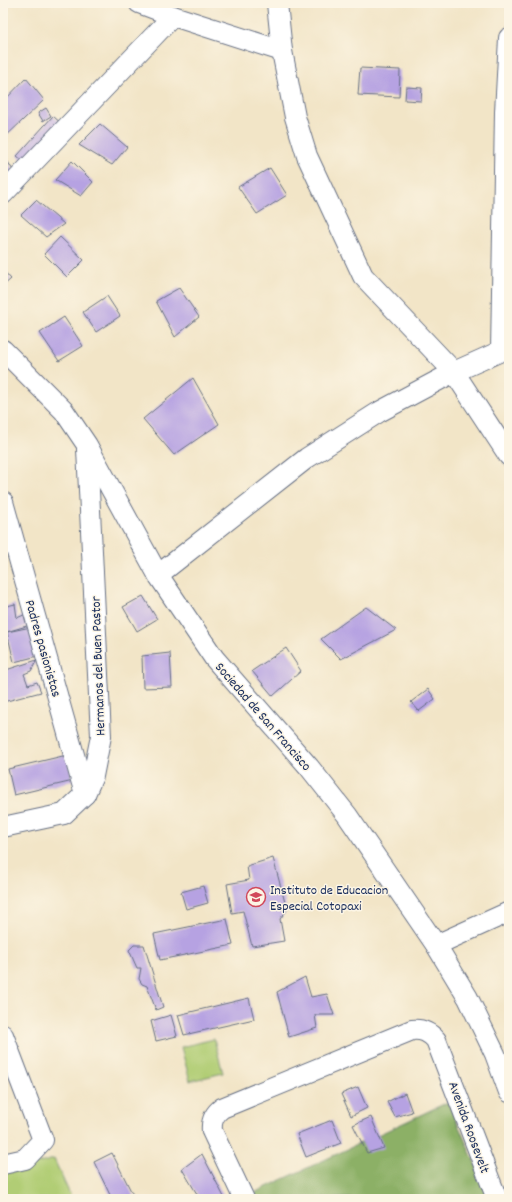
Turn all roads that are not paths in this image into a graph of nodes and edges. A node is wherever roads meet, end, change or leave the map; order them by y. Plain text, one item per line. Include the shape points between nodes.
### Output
1 (139, 3) edge
2 (277, 3) edge
3 (173, 16) junction
4 (509, 38) edge
5 (282, 51) junction
6 (507, 113) edge
7 (3, 194) edge
8 (3, 350) edge
9 (505, 351) edge
10 (454, 372) junction
11 (87, 445) junction
12 (509, 456) edge
13 (3, 502) edge
14 (158, 575) junction
15 (85, 794) junction
16 (3, 827) edge
17 (509, 912) edge
18 (436, 945) junction
19 (3, 1035) edge
20 (509, 1092) edge
21 (3, 1164) edge
22 (244, 1199) edge
23 (497, 1199) edge

1 - 3 street
2 - 5 street
3 - 5 street
3 - 7 street
4 - 6 street
5 - 10 street via 295,117 307,156 363,276
6 - 9 street
8 - 11 street, Sociedad de San Francisco via 64,411
9 - 10 street
10 - 12 street
10 - 14 street via 379,412 307,458
11 - 14 street, Sociedad de San Francisco
11 - 15 street, Hermanos del Buen Pastor via 101,736 93,776
13 - 15 street, Padres pasionistas
14 - 18 street, Sociedad de San Francisco via 214,658 309,767 347,815
15 - 16 street, Hermanos del Buen Pastor via 64,814
17 - 18 street
18 - 20 street, Sociedad de San Francisco via 468,998 495,1054
19 - 21 street via 43,1140 25,1158
22 - 23 street, Avenida Roosevelt via 212,1131 213,1118 222,1108 412,1030 424,1030 436,1040

